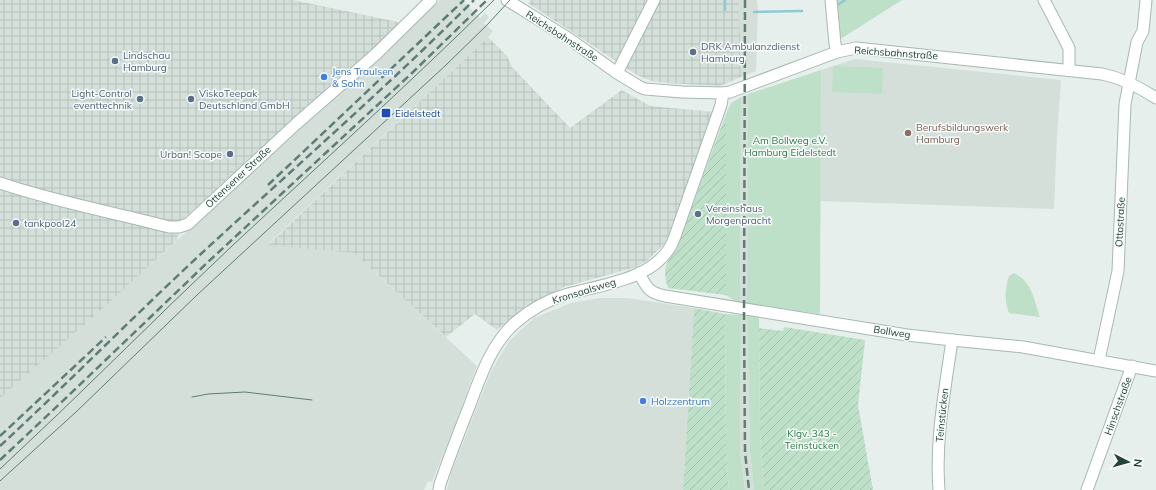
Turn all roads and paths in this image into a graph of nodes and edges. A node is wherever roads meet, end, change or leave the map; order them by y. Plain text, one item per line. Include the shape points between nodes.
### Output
1 (431, 0) edge
2 (507, 0) edge
3 (654, 0) edge
4 (831, 0) edge
5 (1044, 0) edge
6 (1146, 0) edge
7 (837, 52) junction
8 (1069, 70) junction
9 (617, 73) junction
10 (1129, 82) junction
11 (723, 93) junction
12 (1156, 98) edge
13 (0, 183) edge
14 (639, 273) junction
15 (952, 340) junction
16 (1099, 360) junction
17 (1132, 366) junction
18 (1156, 371) edge
19 (439, 490) edge
20 (939, 490) edge
21 (1087, 490) edge

1 - 13 street, Ottensener Straße via 376,54 188,224 179,227 169,226 52,199
2 - 9 street, Reichsbahnstraße
3 - 9 street
4 - 7 street
5 - 8 street via 1069,48
6 - 10 street, Ottostraße via 1143,31 1137,42
7 - 8 street, Reichsbahnstraße via 856,48
7 - 11 street, Reichsbahnstraße
8 - 10 street, Reichsbahnstraße via 1118,77
9 - 11 street, Reichsbahnstraße via 645,89
10 - 12 street, Reichsbahnstraße
10 - 16 street, Ottostraße via 1125,104 1118,271
11 - 14 street, Kronsaalsweg via 673,243 658,262
14 - 15 street, Bollweg via 646,288 655,294
14 - 19 street, Kronsaalsweg via 612,284 553,299 515,323 503,336 480,378
15 - 16 street, Bollweg via 1023,347
15 - 20 street, Teinstücken via 938,449
16 - 17 street, Bollweg
17 - 18 street, Bollweg
17 - 21 street, Hinschstraße

